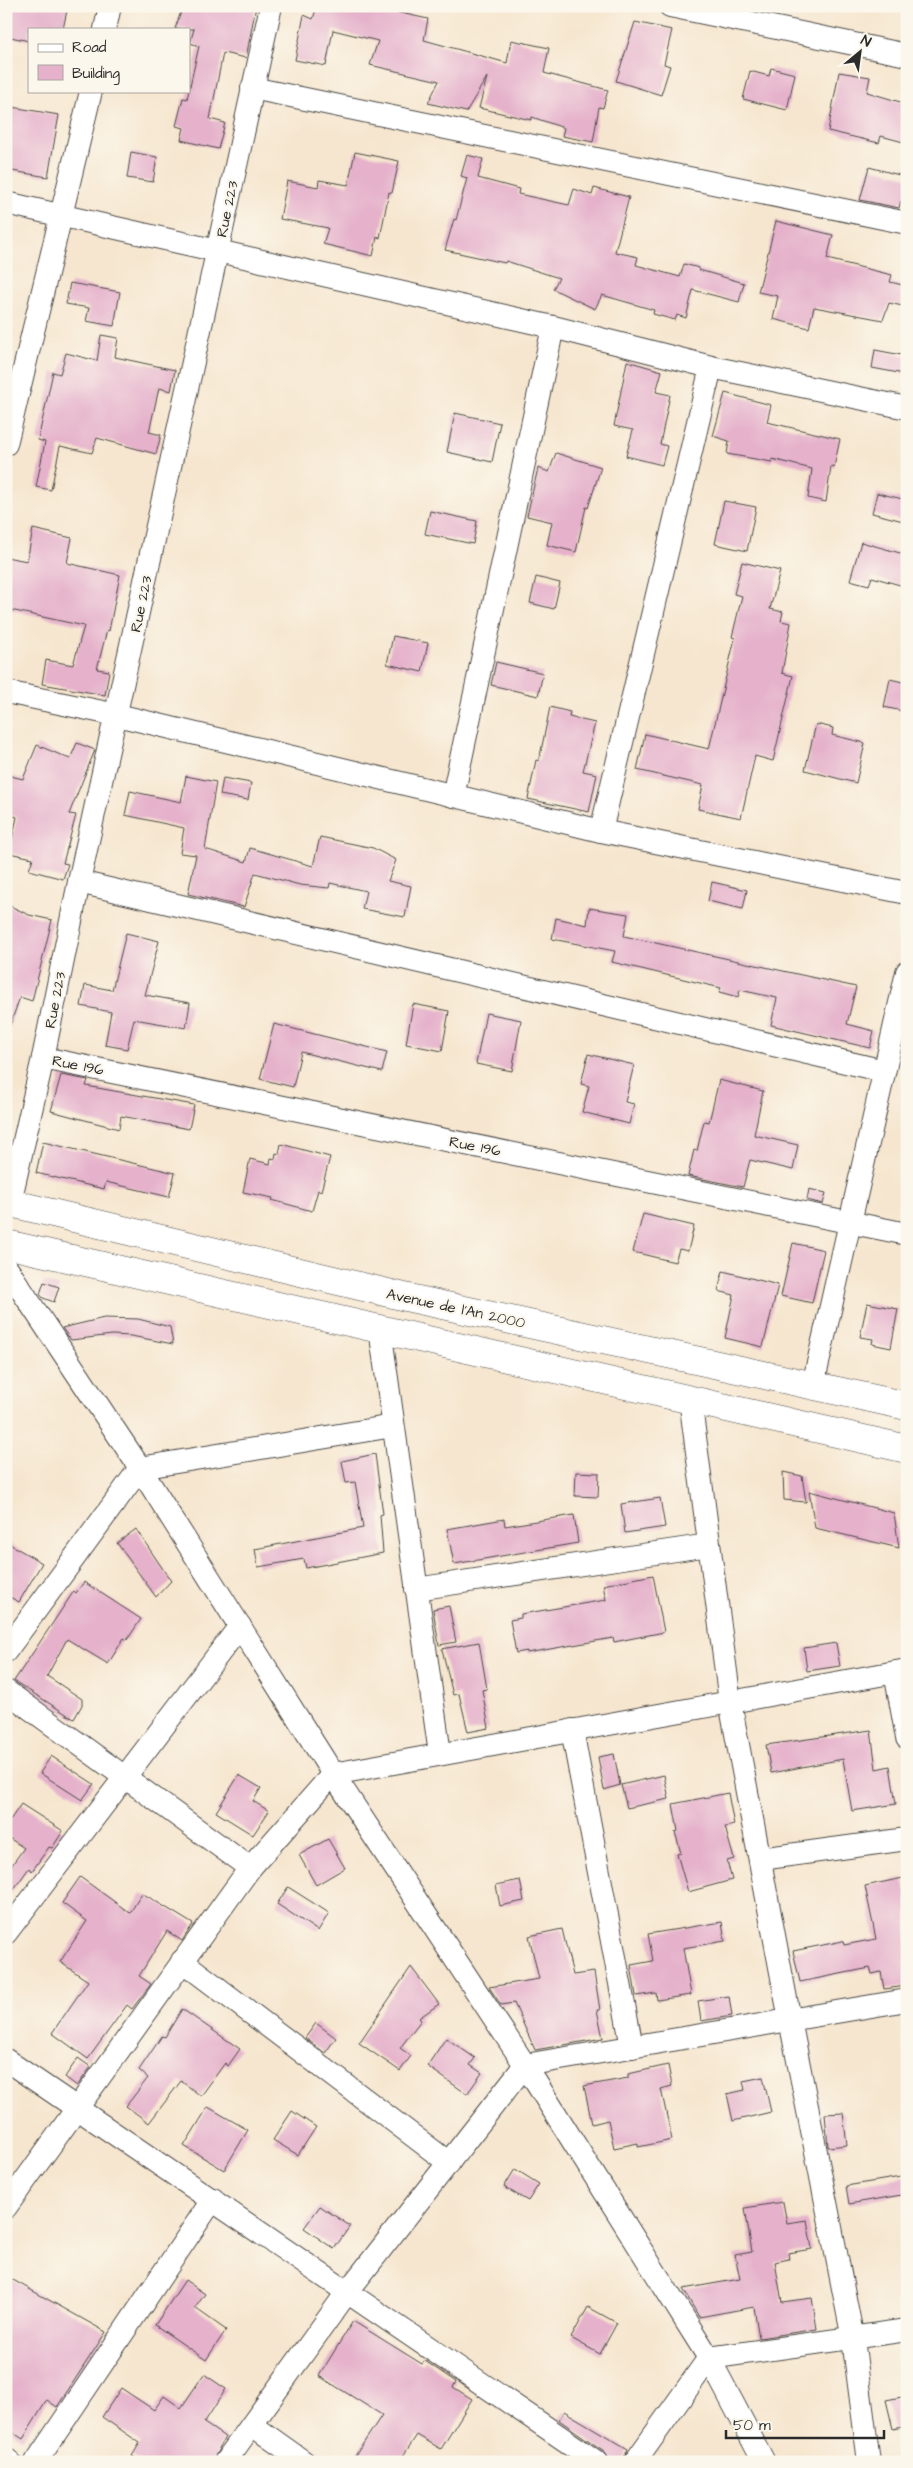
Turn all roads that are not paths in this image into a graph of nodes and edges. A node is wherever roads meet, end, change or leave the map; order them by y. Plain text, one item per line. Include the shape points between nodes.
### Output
1 (110, 6) edge
2 (271, 6) edge
3 (670, 6) edge
4 (105, 28) edge
5 (907, 55) edge
6 (252, 88) junction
7 (91, 92) edge
8 (6, 203) edge
9 (63, 215) junction
10 (907, 223) edge
11 (218, 250) junction
12 (553, 327) junction
13 (711, 367) junction
14 (907, 408) edge
15 (6, 444) edge
16 (6, 692) edge
17 (117, 715) junction
18 (453, 796) junction
19 (601, 831) junction
20 (79, 882) junction
21 (907, 893) edge
22 (907, 972) edge
23 (43, 1058) junction
24 (884, 1071) junction
25 (8, 1202) edge
26 (850, 1222) junction
27 (907, 1234) edge
28 (6, 1244) edge
29 (6, 1267) edge
30 (380, 1329) junction
31 (813, 1385) junction
32 (690, 1400) junction
33 (907, 1406) edge
34 (393, 1426) junction
35 (907, 1449) edge
36 (140, 1468) junction
37 (709, 1544) junction
38 (416, 1589) junction
39 (240, 1626) junction
40 (6, 1651) edge
41 (901, 1671) edge
42 (6, 1691) edge
43 (730, 1702) junction
44 (572, 1730) junction
45 (907, 1738) edge
46 (440, 1754) junction
47 (333, 1774) junction
48 (125, 1777) junction
49 (907, 1839) edge
50 (760, 1859) junction
51 (250, 1868) junction
52 (6, 1933) edge
53 (182, 1961) junction
54 (907, 2000) edge
55 (790, 2020) junction
56 (632, 2047) junction
57 (6, 2060) edge
58 (525, 2065) junction
59 (77, 2108) junction
60 (449, 2163) junction
61 (213, 2200) junction
62 (6, 2207) edge
63 (348, 2291) junction
64 (907, 2330) edge
65 (853, 2339) junction
66 (709, 2358) junction
67 (252, 2425) junction
68 (6, 2459) edge
69 (10, 2462) edge
70 (36, 2462) edge
71 (225, 2462) edge
72 (304, 2462) edge
73 (597, 2462) edge
74 (635, 2462) edge
75 (764, 2462) edge
76 (869, 2462) edge

1 - 4 street
2 - 6 street, Rue 223
3 - 5 street
6 - 10 street
6 - 11 street, Rue 223
7 - 9 street
8 - 9 street
9 - 11 street
9 - 15 street
11 - 12 street
11 - 17 street, Rue 223
12 - 13 street
12 - 18 street
13 - 14 street
13 - 19 street
16 - 17 street
17 - 18 street
17 - 20 street, Rue 223
18 - 19 street
19 - 21 street
20 - 23 street, Rue 223
20 - 24 street
22 - 24 street
23 - 25 street, Rue 223
23 - 26 street, Rue 196
24 - 26 street
25 - 31 main road, Avenue de l'An 2000 via 405,1297
26 - 27 street, Rue 196
26 - 31 street
28 - 30 main road
29 - 36 street
30 - 32 main road
30 - 34 street
31 - 33 main road, Avenue de l'An 2000
32 - 35 main road
32 - 37 street
34 - 36 street
34 - 38 street
36 - 39 street
36 - 40 street
37 - 38 street
37 - 43 street
38 - 46 street
39 - 47 street
39 - 48 street
41 - 43 street
41 - 45 street
42 - 48 street
43 - 44 street
43 - 50 street
44 - 46 street
44 - 56 street
46 - 47 street
47 - 51 street
47 - 58 street
48 - 51 street
48 - 52 street
49 - 50 street
50 - 55 street
51 - 53 street
53 - 59 street
53 - 60 street
54 - 55 street
55 - 56 street
55 - 65 street
56 - 58 street
57 - 59 street
58 - 60 street
58 - 66 street
59 - 61 street
59 - 62 street
60 - 63 street
61 - 63 street
61 - 70 street
63 - 67 street
63 - 73 street
64 - 65 street
65 - 66 street
65 - 76 street
66 - 74 street
66 - 75 street
67 - 71 street
67 - 72 street
68 - 69 street

